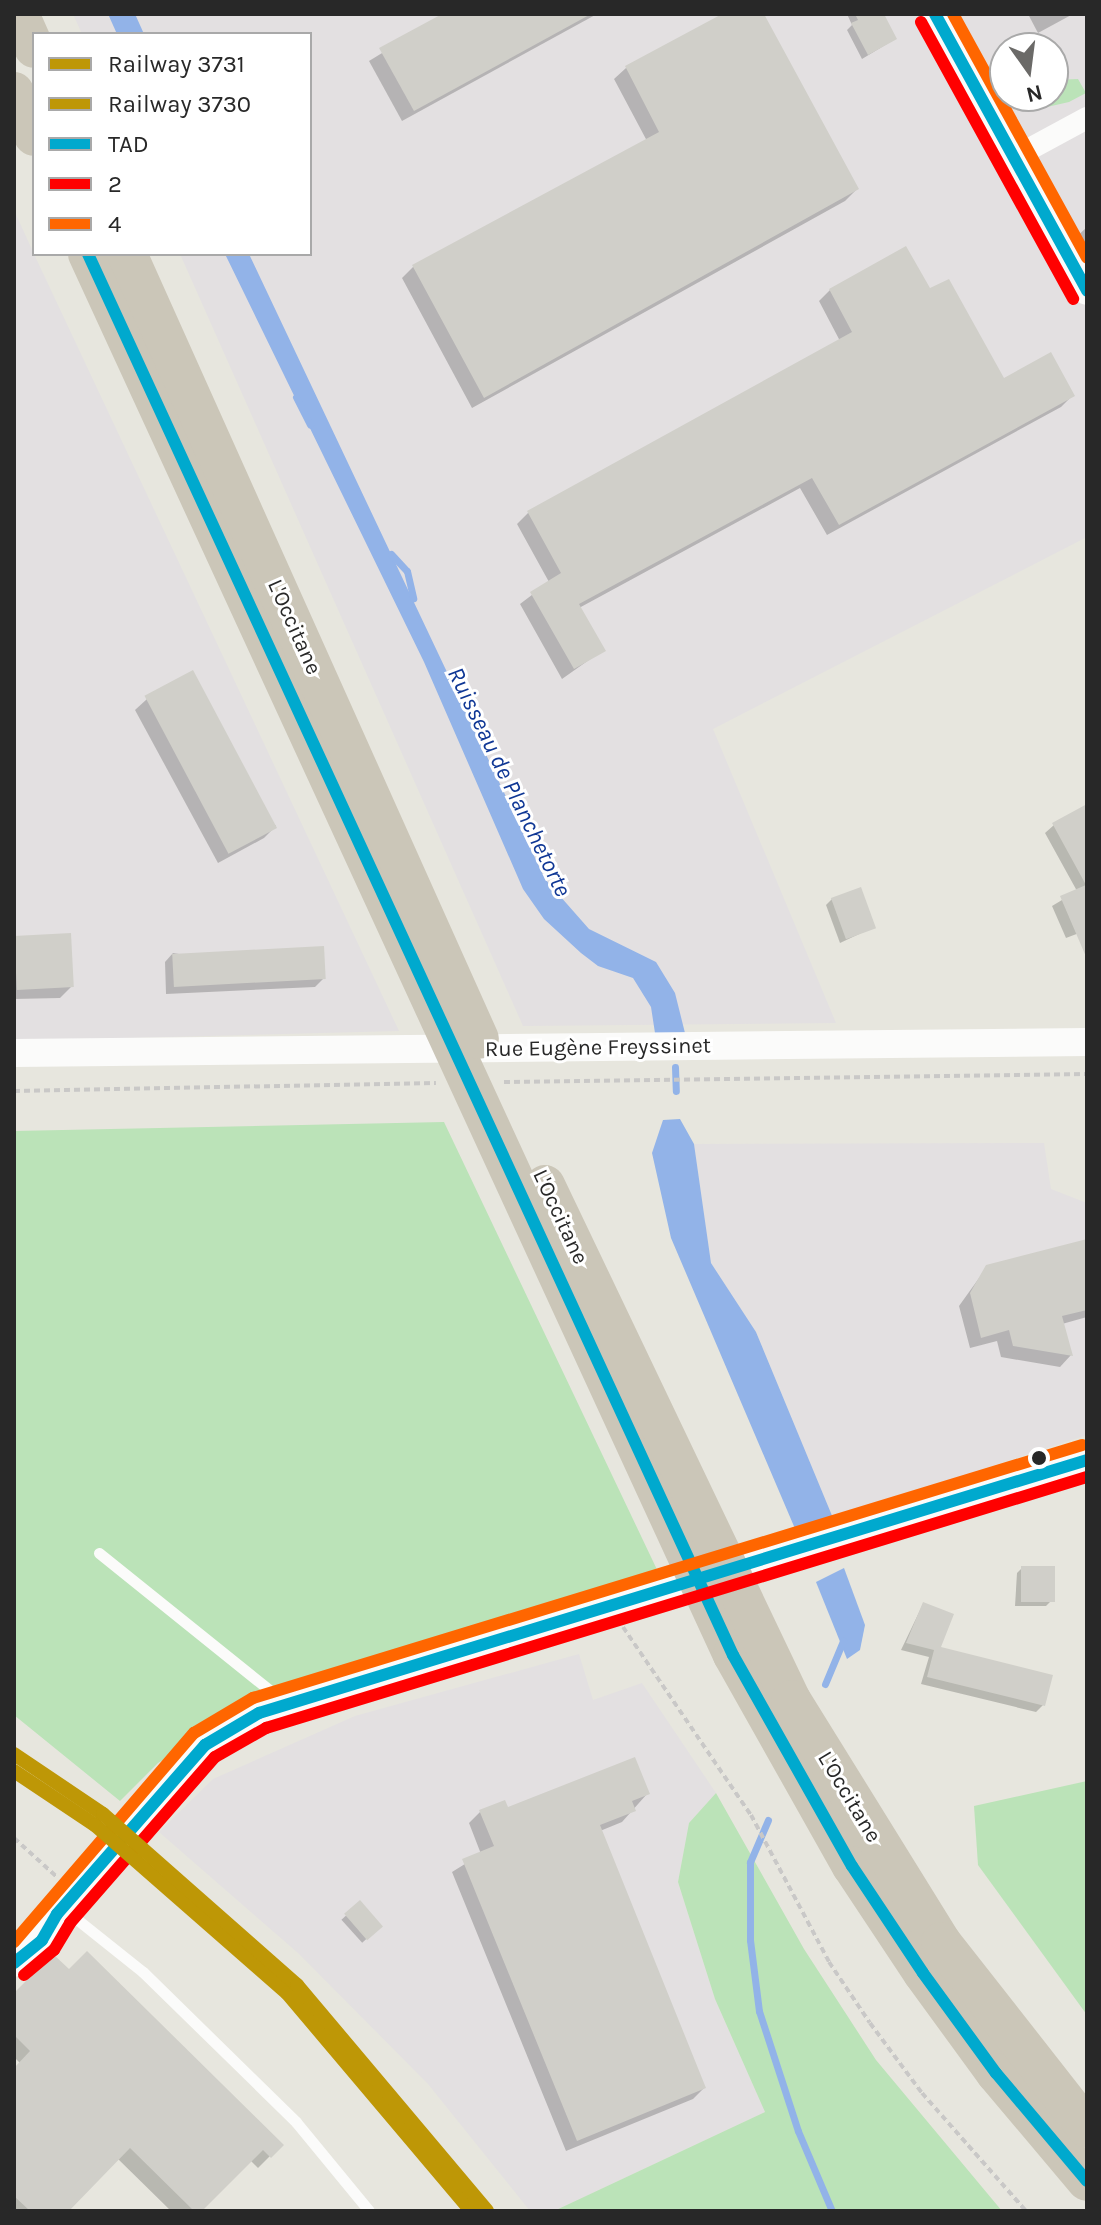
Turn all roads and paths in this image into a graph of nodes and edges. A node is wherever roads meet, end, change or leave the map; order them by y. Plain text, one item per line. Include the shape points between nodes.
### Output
1 (19, 14) edge
2 (935, 14) edge
3 (32, 43) edge
4 (14, 92) edge
5 (1087, 118) edge
6 (32, 132) edge
7 (1013, 158) junction
8 (89, 256) edge
9 (128, 256) edge
10 (1087, 291) edge
11 (441, 989) junction
12 (1087, 1042) edge
13 (14, 1053) edge
14 (1087, 1074) edge
15 (500, 1082) dead end
16 (453, 1083) dead end
17 (14, 1091) edge
18 (518, 1160) junction
19 (1087, 1460) edge
20 (1087, 1476) edge
21 (99, 1553) dead end
22 (617, 1619) junction
23 (748, 1652) junction
24 (287, 1704) junction
25 (199, 1756) junction
26 (14, 1838) edge
27 (65, 1907) junction
28 (17, 1952) edge
29 (1087, 2128) edge
30 (1087, 2181) edge
31 (369, 2211) edge
32 (1026, 2211) edge

1 - 3 highway
2 - 7 street
4 - 6 highway
5 - 7 street
7 - 10 street
8 - 11 highway, L'Occitane
9 - 11 highway, L'Occitane
11 - 18 highway, L'Occitane
12 - 13 street, Rue Eugène Freyssinet
14 - 15 path
16 - 17 path
18 - 23 highway, L'Occitane via 697,1511
18 - 23 highway, L'Occitane via 679,1546
19 - 24 street
20 - 22 street
21 - 24 lane
22 - 25 street via 276,1723
22 - 32 path via 751,1815 829,1962 870,2023 922,2093
23 - 29 highway, L'Occitane via 941,1942
23 - 30 highway, L'Occitane via 844,1854 996,2073
24 - 25 street via 205,1745
25 - 27 street
26 - 27 path via 52,1870
27 - 28 street via 42,1940
27 - 31 lane via 143,1972 296,2122

